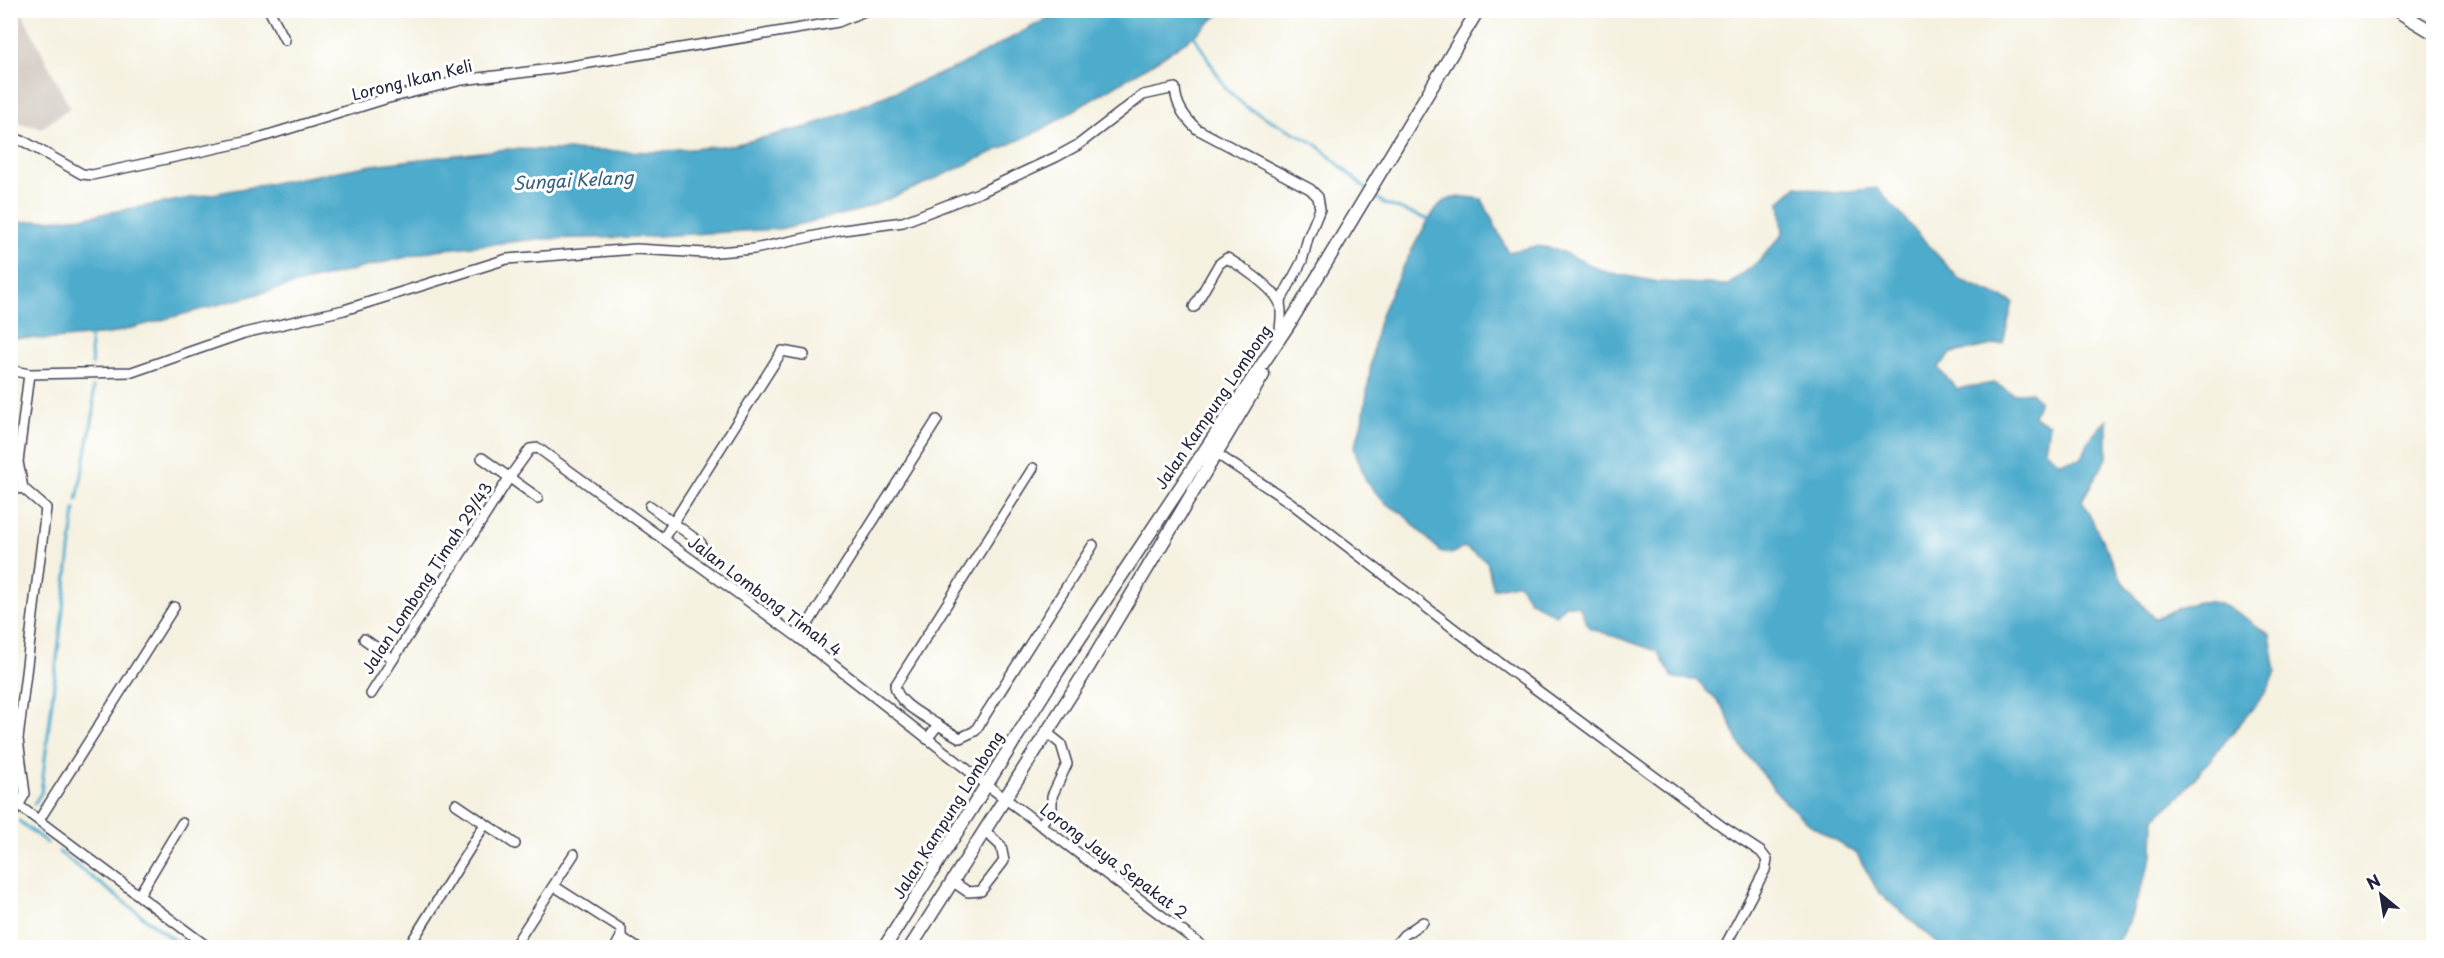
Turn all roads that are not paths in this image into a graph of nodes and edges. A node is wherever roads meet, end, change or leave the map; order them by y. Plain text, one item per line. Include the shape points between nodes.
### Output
1 (269, 10) edge
2 (867, 10) edge
3 (1478, 10) edge
4 (2396, 10) edge
5 (2433, 33) edge
6 (285, 40) dead end
7 (10, 137) edge
8 (1280, 302) junction
9 (1194, 307) dead end
10 (1291, 321) junction
11 (1279, 337) junction
12 (804, 355) dead end
13 (10, 370) edge
14 (29, 374) junction
15 (937, 420) dead end
16 (1212, 450) junction
17 (482, 458) dead end
18 (1033, 468) dead end
19 (509, 478) junction
20 (10, 489) edge
21 (23, 489) junction
22 (538, 498) dead end
23 (650, 506) dead end
24 (673, 523) junction
25 (663, 539) junction
26 (701, 543) dead end
27 (1094, 545) dead end
28 (174, 607) dead end
29 (799, 638) junction
30 (364, 639) dead end
31 (393, 658) junction
32 (371, 694) dead end
33 (938, 725) junction
34 (1046, 732) junction
35 (927, 739) junction
36 (987, 785) junction
37 (1005, 798) junction
38 (10, 799) edge
39 (456, 804) dead end
40 (20, 806) junction
41 (10, 819) edge
42 (39, 820) junction
43 (182, 823) dead end
44 (485, 824) junction
45 (1040, 825) junction
46 (986, 832) junction
47 (515, 844) dead end
48 (574, 854) dead end
49 (952, 881) junction
50 (554, 886) junction
51 (139, 895) junction
52 (1423, 922) dead end
53 (621, 937) junction
54 (209, 948) edge
55 (408, 948) edge
56 (513, 948) edge
57 (615, 948) edge
58 (637, 948) edge
59 (884, 948) edge
60 (910, 948) edge
61 (1205, 948) edge
62 (1393, 948) edge
63 (1724, 948) edge

1 - 6 street
2 - 7 street, Lorong Ikan Keli via 826,24 560,68 462,80 249,141 92,175 82,174
3 - 10 street
4 - 5 street
8 - 9 street via 1246,269 1227,258 1219,264
8 - 11 street
8 - 14 street via 1302,261 1320,209 1318,197 1310,189 1197,129 1185,118 1175,88 1143,95 1056,157 903,222 754,249 705,253 636,249 507,259 344,310 244,333 132,372
10 - 11 street, Jalan Kampung Lombong
10 - 16 street, Jalan Kampung Lombong via 1277,352
11 - 16 street, Jalan Kampung Lombong
12 - 24 street via 782,351
13 - 14 street
14 - 21 street via 18,462
15 - 29 street
16 - 34 street, Jalan Kampung Lombong
16 - 36 street, Jalan Kampung Lombong via 1064,661
16 - 63 street via 1291,503 1461,634 1761,852 1767,860 1765,870
17 - 19 street
18 - 33 street via 896,686 903,701
19 - 22 street
19 - 25 street, Jalan Lombong Timah 4 via 530,449 538,448
19 - 31 street, Jalan Lombong Timah 29/43
20 - 21 street
21 - 40 street via 46,508 18,739 25,794
23 - 24 street
24 - 25 street
24 - 26 street
25 - 29 street, Jalan Lombong Timah 4
27 - 33 street via 975,731 960,738
28 - 42 street
29 - 35 street, Jalan Lombong Timah 4
30 - 31 street
31 - 32 street, Jalan Lombong Timah 29/43
33 - 35 street
34 - 37 street, Jalan Kampung Lombong
34 - 45 street via 1061,744 1067,764 1052,796 1052,810
35 - 36 street, Jalan Lombong Timah 4
36 - 37 street, Jalan Lombong Timah 4
36 - 59 street, Jalan Kampung Lombong
37 - 45 street, Lorong Jaya Sepakat 2
37 - 46 street, Jalan Kampung Lombong
38 - 40 street
39 - 44 street
40 - 41 street
40 - 42 street
42 - 51 street
43 - 51 street
44 - 47 street
44 - 55 street
45 - 61 street, Lorong Jaya Sepakat 2
46 - 49 street, Jalan Kampung Lombong
46 - 49 street via 1001,846 1004,861 981,891 968,892
48 - 50 street
49 - 60 street, Jalan Kampung Lombong
50 - 53 street via 621,929
50 - 56 street
51 - 54 street
52 - 62 street
53 - 57 street
53 - 58 street

